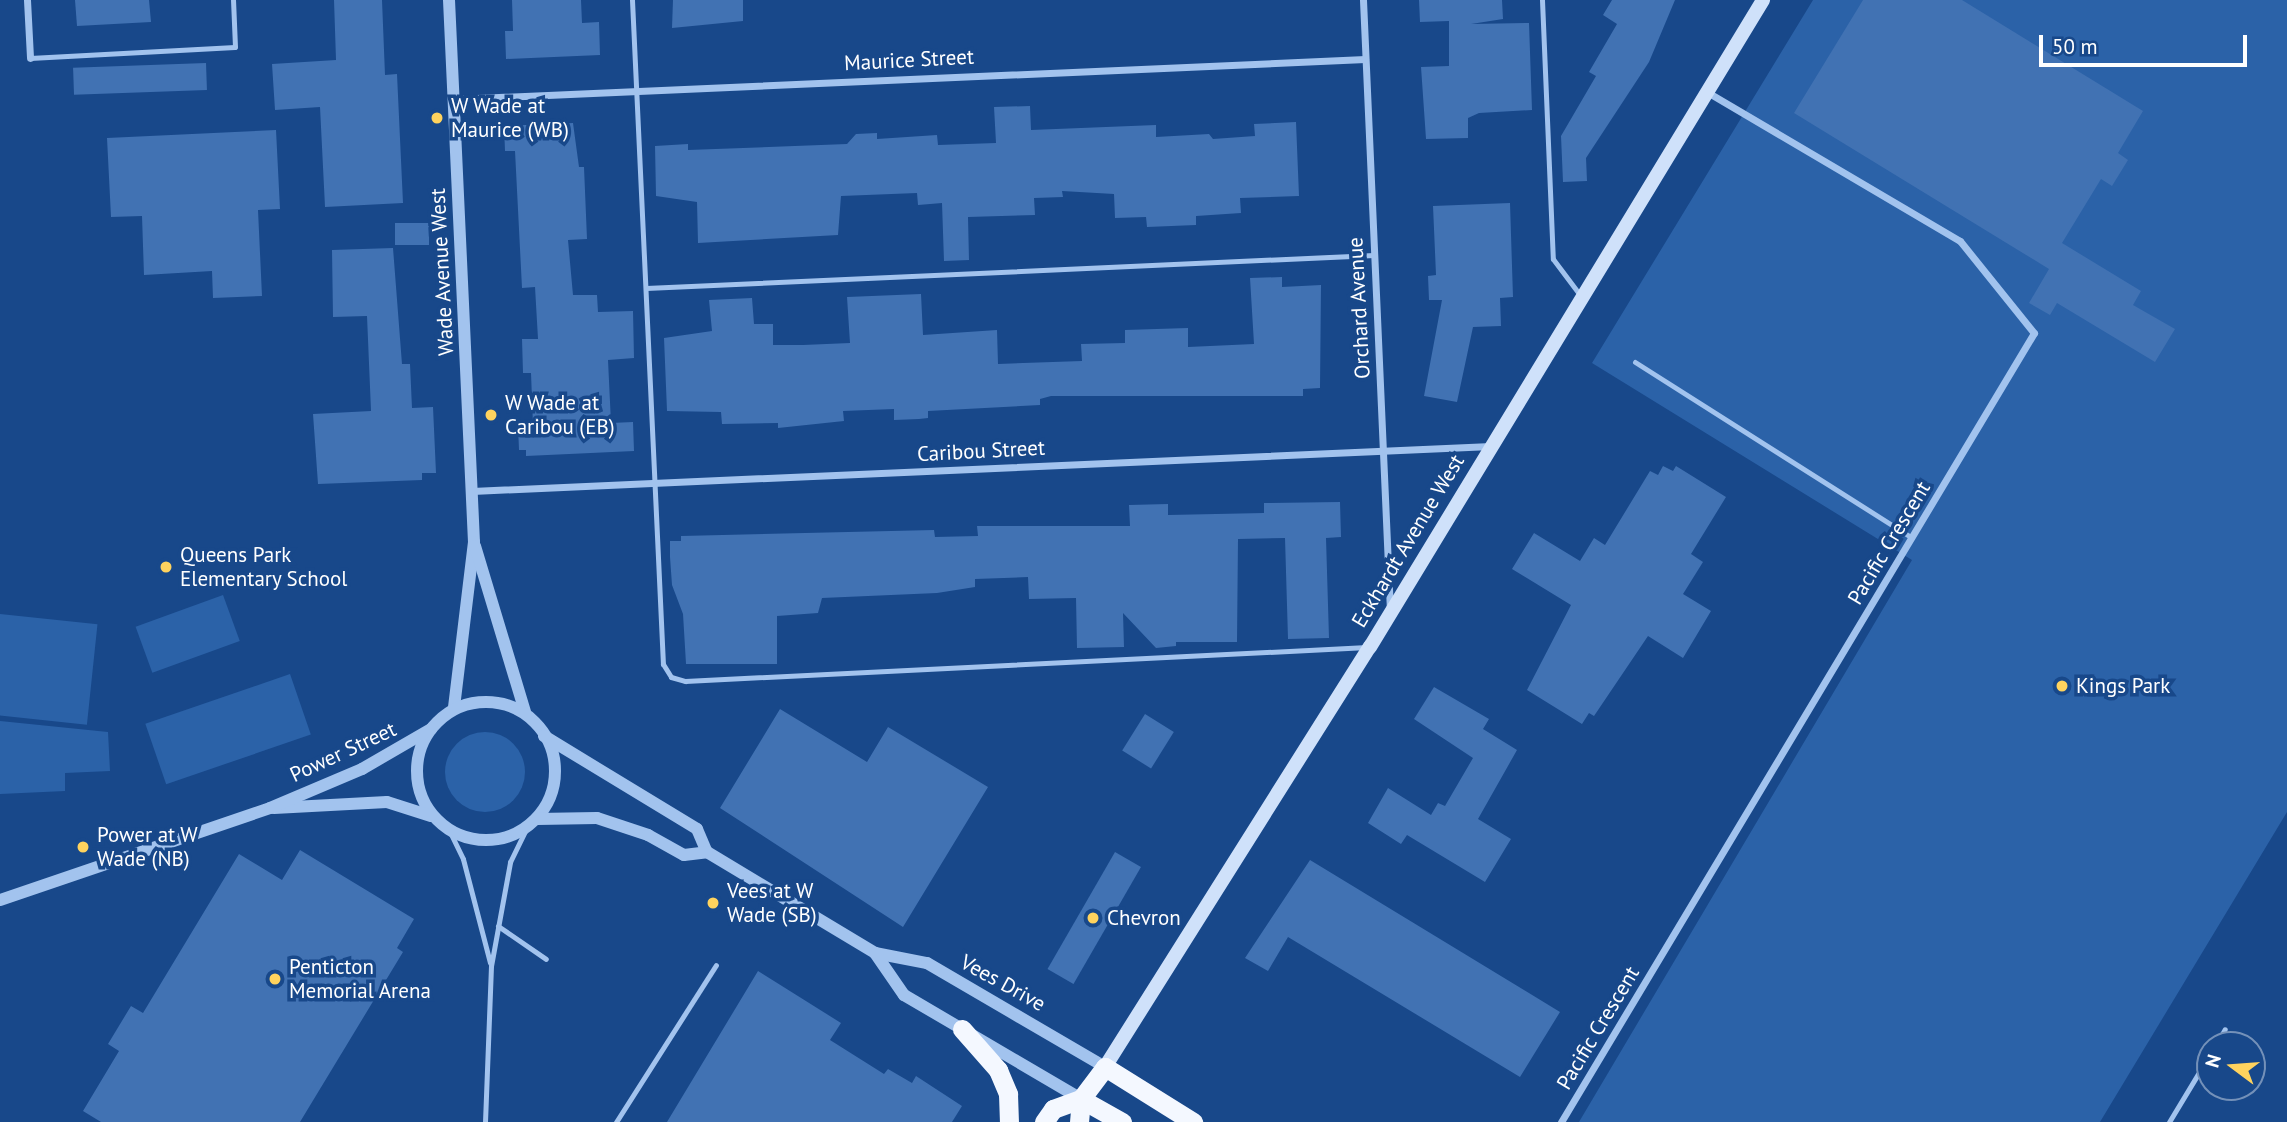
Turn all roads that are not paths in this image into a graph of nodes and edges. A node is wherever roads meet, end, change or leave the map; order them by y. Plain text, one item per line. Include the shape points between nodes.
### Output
1 (27, 0) edge
2 (233, 0) edge
3 (449, 0) edge
4 (632, 0) edge
5 (1363, 0) edge
6 (1542, 0) edge
7 (1763, 0) edge
8 (30, 58) joint
9 (1365, 59) junction
10 (636, 90) junction
11 (1707, 92) junction
12 (454, 99) junction
13 (1374, 255) junction
14 (646, 288) junction
15 (1582, 298) junction
16 (1634, 362) dead end
17 (1492, 446) junction
18 (1383, 450) junction
19 (655, 483) junction
20 (472, 491) junction
21 (1912, 538) junction
22 (474, 542) junction
23 (1390, 614) junction
24 (1370, 647) junction
25 (454, 708) junction
26 (525, 712) junction
27 (431, 729) junction
28 (544, 736) junction
29 (270, 808) junction
30 (430, 816) junction
31 (537, 820) junction
32 (448, 828) junction
33 (525, 831) junction
34 (706, 852) junction
35 (0, 900) edge
36 (498, 926) junction
37 (874, 953) junction
38 (546, 959) dead end
39 (716, 965) dead end
40 (491, 966) junction
41 (962, 1029) junction
42 (1105, 1067) junction
43 (2196, 1077) edge
44 (1081, 1099) junction
45 (485, 1122) edge
46 (616, 1122) edge
47 (1009, 1122) edge
48 (1044, 1122) edge
49 (1079, 1122) edge
50 (1122, 1122) edge
51 (1193, 1122) edge
52 (1561, 1122) edge
53 (2169, 1122) edge

1 - 8 street
2 - 8 lane via 235,47
3 - 12 street, Wade Avenue West
4 - 10 lane
5 - 9 street, Orchard Avenue
6 - 15 lane via 1553,259
7 - 11 main road, Eckhardt Avenue West
9 - 10 street, Maurice Street
9 - 13 street, Orchard Avenue
10 - 12 street, Maurice Street
10 - 14 lane
11 - 15 main road, Eckhardt Avenue West
11 - 21 street, Pacific Crescent via 1959,241 2034,334
12 - 20 street, Wade Avenue West
13 - 14 lane
13 - 18 street, Orchard Avenue
14 - 19 lane
15 - 17 main road, Eckhardt Avenue West
16 - 21 lane
17 - 18 street, Caribou Street
17 - 23 main road, Eckhardt Avenue West
18 - 19 street, Caribou Street
18 - 23 street, Orchard Avenue
19 - 20 street, Caribou Street
19 - 24 lane via 663,664 671,677 685,681
20 - 22 street, Wade Avenue West
21 - 52 street, Pacific Crescent
22 - 25 street, Wade Avenue West
22 - 26 street, Wade Avenue West
23 - 24 main road, Eckhardt Avenue West
24 - 42 main road, Eckhardt Avenue West
25 - 26 street via 481,700
25 - 27 street
26 - 28 street
27 - 29 street, Power Street via 362,769
27 - 30 street via 420,751 418,774
28 - 31 street via 554,774
28 - 34 street, Vees Drive via 696,830
29 - 30 street, Power Street via 387,802
29 - 35 street, Power Street
30 - 32 street
31 - 33 street
31 - 34 street, Vees Drive via 597,818 648,835 684,855
32 - 33 street via 487,841
32 - 40 lane via 463,859
33 - 36 lane via 510,862
34 - 37 street, Vees Drive
36 - 38 lane
36 - 40 lane
37 - 41 street, Vees Drive via 905,995
37 - 42 street, Vees Drive via 927,963
39 - 46 lane
40 - 45 lane
41 - 44 street, Vees Drive
41 - 47 highway via 998,1070 1008,1094
42 - 44 highway, Eckhardt Avenue West
42 - 51 highway
43 - 53 lane
44 - 48 highway, Eckhardt Avenue West via 1053,1109
44 - 49 highway
44 - 50 highway

